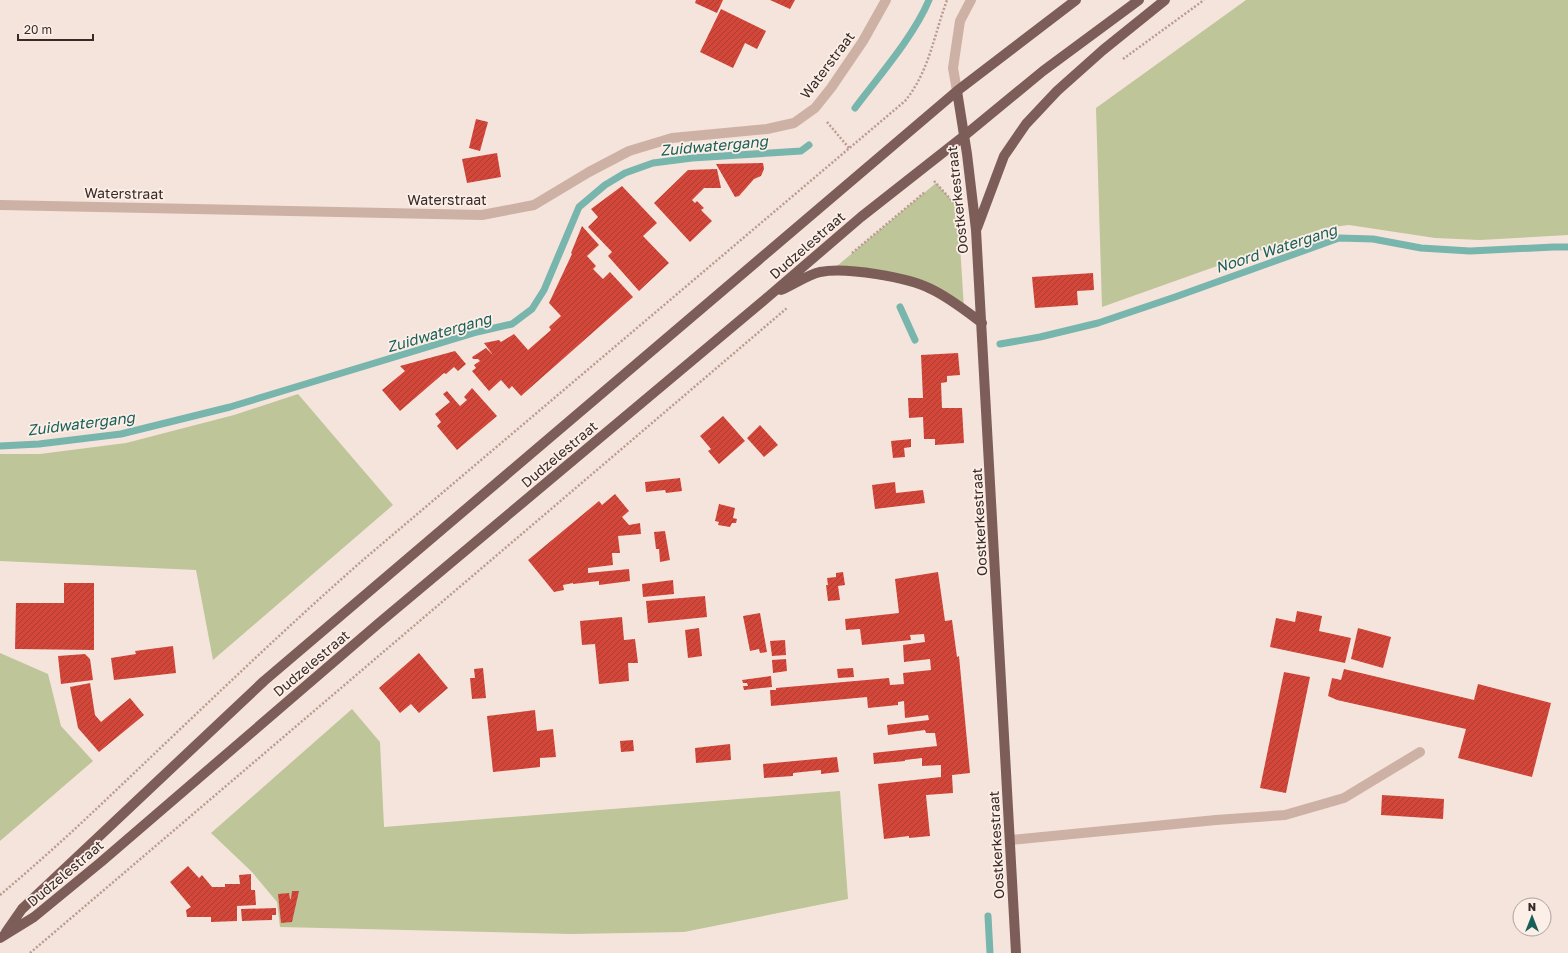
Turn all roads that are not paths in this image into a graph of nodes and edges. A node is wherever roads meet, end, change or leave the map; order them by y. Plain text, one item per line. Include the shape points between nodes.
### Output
1 (886, 0) edge
2 (971, 0) edge
3 (1076, 0) edge
4 (1139, 0) edge
5 (1164, 0) edge
6 (957, 90) junction
7 (964, 136) junction
8 (0, 205) edge
9 (976, 230) junction
10 (769, 296) junction
11 (982, 323) junction
12 (1420, 752) dead end
13 (1010, 840) junction
14 (2, 937) edge
15 (1016, 953) edge

1 - 8 street, Waterstraat via 863,41 831,88 815,108 794,123 767,129 672,138 629,151 534,205 482,215
2 - 6 street via 960,21 953,68
3 - 6 main road, Dudzelestraat
4 - 7 main road, Dudzelestraat via 1043,71
5 - 9 main road via 1057,91 1026,124 1004,156
6 - 7 main road, Oostkerkestraat
6 - 14 main road, Dudzelestraat via 264,681 22,909
7 - 9 main road, Oostkerkestraat
7 - 10 main road, Dudzelestraat via 861,217
9 - 11 main road, Oostkerkestraat
10 - 11 main road via 819,272 860,272 896,278 931,288
10 - 14 main road, Dudzelestraat via 385,618 101,862 34,917
11 - 13 main road, Oostkerkestraat
12 - 13 street via 1344,798 1285,815
13 - 15 main road, Oostkerkestraat

